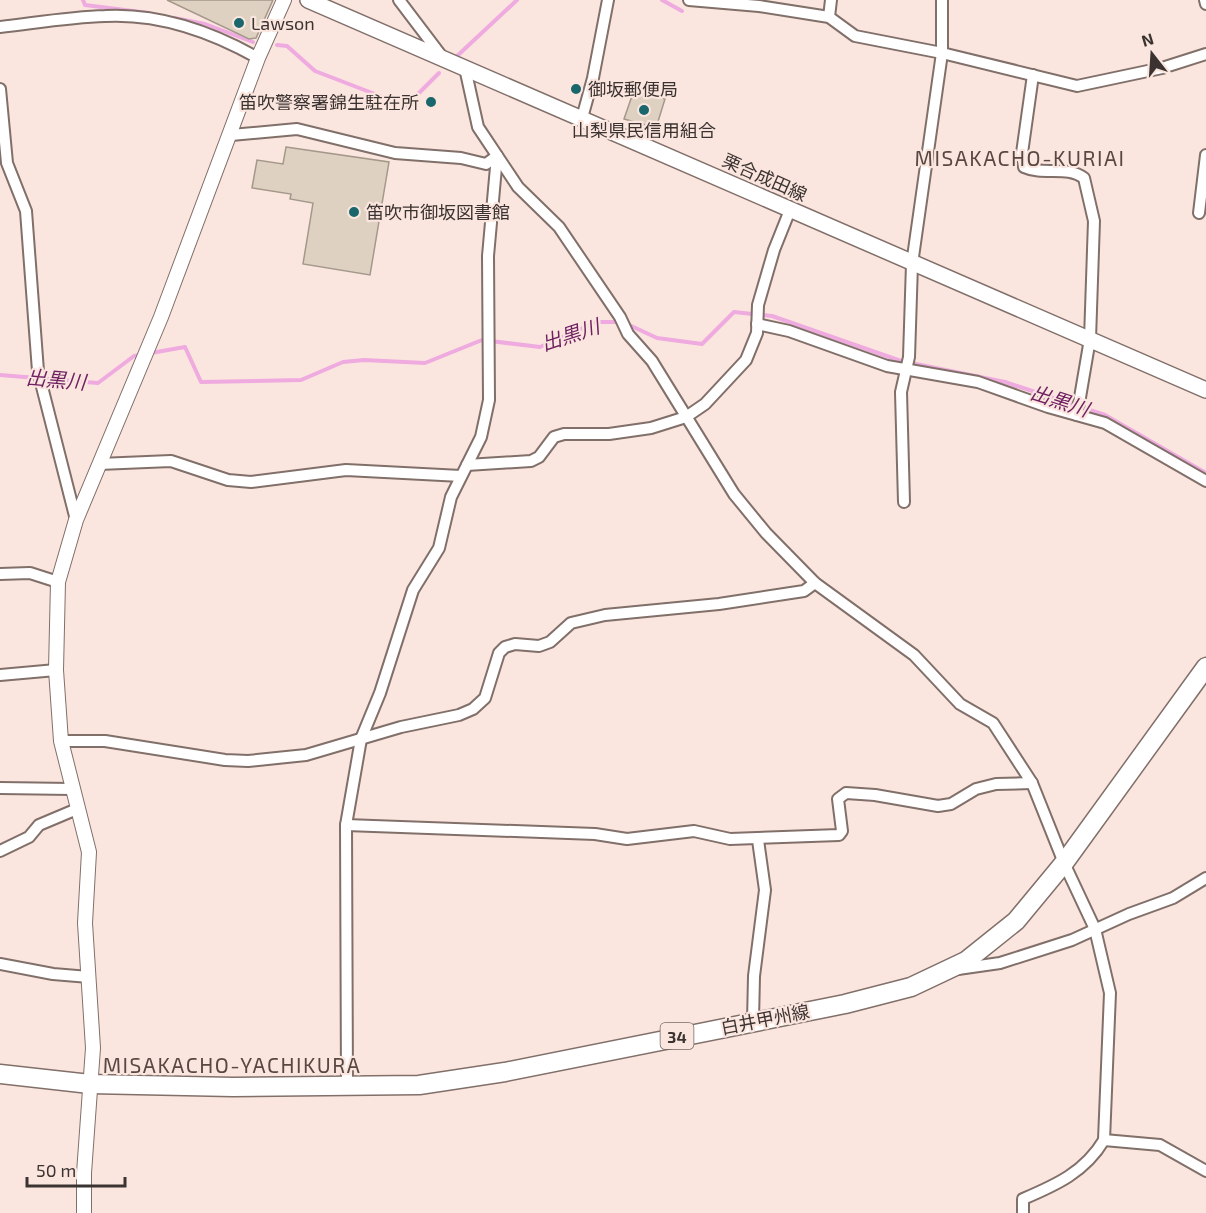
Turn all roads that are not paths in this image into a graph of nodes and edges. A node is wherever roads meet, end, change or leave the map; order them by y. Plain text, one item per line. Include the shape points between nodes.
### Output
1 (284, 0) edge
2 (308, 0) edge
3 (399, 0) edge
4 (608, 0) edge
5 (689, 0) edge
6 (831, 0) edge
7 (942, 0) edge
8 (829, 17) junction
9 (0, 27) edge
10 (942, 53) junction
11 (1206, 54) edge
12 (258, 58) junction
13 (443, 58) junction
14 (465, 68) junction
15 (1033, 75) junction
16 (0, 89) edge
17 (582, 118) junction
18 (231, 135) junction
19 (1206, 155) edge
20 (497, 156) junction
21 (790, 210) junction
22 (1199, 213) dead end
23 (912, 264) junction
24 (757, 324) junction
25 (1090, 339) junction
26 (908, 370) junction
27 (1206, 390) edge
28 (1077, 415) junction
29 (686, 417) junction
30 (99, 464) junction
31 (467, 465) junction
32 (461, 476) junction
33 (1206, 481) edge
34 (904, 502) dead end
35 (76, 520) junction
36 (0, 574) edge
37 (58, 582) junction
38 (815, 583) junction
39 (1206, 667) edge
40 (56, 670) junction
41 (0, 675) edge
42 (361, 739) junction
43 (61, 741) junction
44 (1032, 783) junction
45 (0, 788) edge
46 (72, 789) junction
47 (77, 809) junction
48 (346, 825) junction
49 (758, 840) junction
50 (0, 851) edge
51 (1064, 863) junction
52 (1206, 878) edge
53 (1201, 886) edge
54 (1095, 929) junction
55 (0, 964) edge
56 (951, 970) junction
57 (89, 977) junction
58 (753, 1022) junction
59 (0, 1074) edge
60 (90, 1084) junction
61 (347, 1087) junction
62 (1104, 1140) junction
63 (1206, 1171) edge
64 (84, 1213) edge
65 (1023, 1213) edge

1 - 12 street
2 - 13 main road, 栗合成田線
3 - 13 street
4 - 17 street
5 - 8 street
6 - 8 street
7 - 10 street
8 - 10 street via 855,36
9 - 12 street via 107,15 171,22 210,33
10 - 15 street
10 - 23 street
11 - 15 street via 1077,86
12 - 18 street
13 - 14 main road, 栗合成田線
14 - 17 main road, 栗合成田線
14 - 20 street via 478,127
15 - 25 street via 1022,153 1024,167 1034,172 1075,171 1084,178 1095,221
16 - 35 street via 7,163 26,211 38,371
17 - 21 main road, 栗合成田線
18 - 20 street via 297,129 413,156 454,157 486,164
18 - 30 street
19 - 22 street
20 - 29 street via 518,187 559,227
20 - 31 street via 488,256 489,400 486,423
21 - 23 main road, 栗合成田線
21 - 24 street via 774,250 758,306
23 - 25 main road, 栗合成田線
23 - 26 street
24 - 26 street
24 - 29 street via 746,360 705,404
25 - 27 main road, 栗合成田線
25 - 28 street
26 - 28 street via 978,382
26 - 34 street via 901,392
28 - 33 street via 1116,429
29 - 31 street via 651,428 609,434 564,434 554,437 539,457 531,461
29 - 38 street via 734,494
30 - 32 street via 171,461 228,480 251,482 346,470
30 - 35 street
31 - 32 street
32 - 42 street via 451,497 439,548 414,590
35 - 37 street
36 - 37 street via 30,573
37 - 40 street
38 - 42 street via 804,591 605,615 571,623 550,642 539,646 515,644 499,652 485,698 473,709
38 - 44 street via 914,655 960,704 993,723
39 - 51 main road, 白井甲州線 / 34
40 - 41 street
40 - 43 street
42 - 43 street via 306,755 248,761 105,741
42 - 48 street
43 - 46 street
44 - 49 street via 996,784 938,806 846,793 838,800 842,831 839,835
44 - 51 street
45 - 46 street
46 - 47 street
47 - 50 street via 39,825 29,837
47 - 57 street via 89,852 85,923
48 - 49 street via 596,834 627,839 694,831
48 - 61 street
49 - 58 street via 765,890 754,976
51 - 54 street
51 - 56 main road, 白井甲州線 / 34 via 1005,932
52 - 53 street
53 - 54 street
54 - 56 street via 1019,958
54 - 62 street via 1110,993
55 - 57 street
56 - 58 main road, 白井甲州線 / 34 via 883,996
57 - 60 street via 93,1048
58 - 61 main road, 白井甲州線 / 34 via 465,1078 419,1085
59 - 60 main road, 白井甲州線 / 34
60 - 61 main road, 白井甲州線 / 34
60 - 64 street
62 - 63 street via 1160,1145
62 - 65 street via 1095,1155 1073,1175 1023,1199

